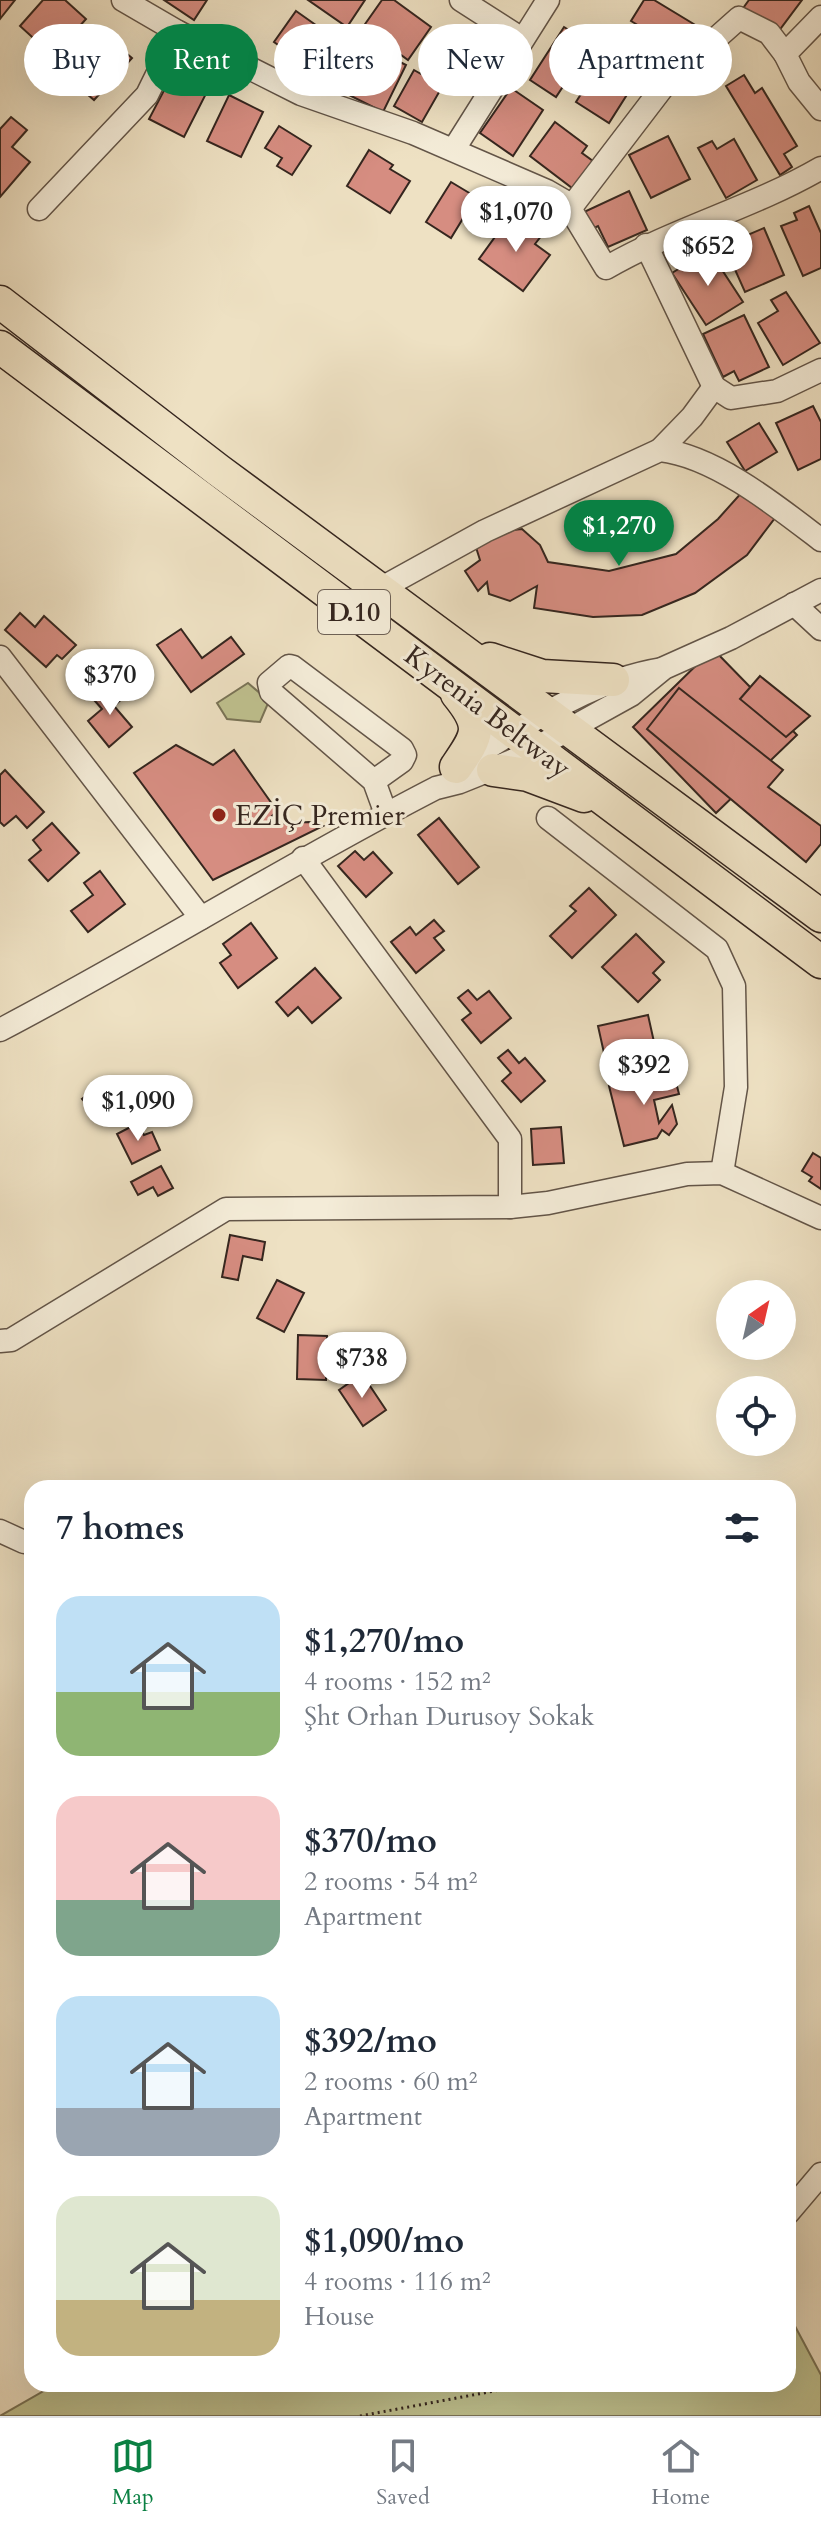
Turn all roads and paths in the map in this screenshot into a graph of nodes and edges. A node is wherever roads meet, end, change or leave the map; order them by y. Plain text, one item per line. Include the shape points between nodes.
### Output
1 (123, 0) edge
2 (461, 0) edge
3 (548, 0) edge
4 (821, 17) edge
5 (164, 24) edge
6 (499, 24) edge
7 (532, 24) edge
8 (785, 54) junction
9 (258, 72) edge
10 (146, 96) edge
11 (487, 96) edge
12 (821, 109) edge
13 (454, 149) junction
14 (821, 168) edge
15 (39, 209) dead end
16 (569, 210) junction
17 (646, 245) junction
18 (0, 302) edge
19 (0, 347) edge
20 (821, 370) edge
21 (714, 387) junction
22 (660, 450) junction
23 (821, 540) edge
24 (380, 589) junction
25 (821, 590) edge
26 (794, 604) junction
27 (821, 629) edge
28 (460, 649) junction
29 (0, 657) edge
30 (664, 668) junction
31 (441, 675) junction
32 (613, 680) junction
33 (558, 722) junction
34 (526, 740) junction
35 (493, 770) junction
36 (446, 778) junction
37 (374, 781) junction
38 (617, 808) junction
39 (386, 814) junction
40 (548, 818) dead end
41 (303, 858) junction
42 (821, 916) edge
43 (201, 918) junction
44 (821, 962) edge
45 (0, 1030) edge
46 (722, 1173) junction
47 (510, 1207) junction
48 (821, 1218) edge
49 (0, 1341) edge
50 (0, 1531) edge
51 (24, 1542) edge
52 (821, 2174) edge
53 (796, 2204) edge
54 (489, 2392) edge
55 (360, 2416) edge

1 - 5 street
2 - 6 street
3 - 7 street
4 - 8 street
8 - 12 street
8 - 16 street via 769,33 739,18 666,83
9 - 13 street via 301,94
10 - 15 street
11 - 13 street
13 - 16 street via 547,191 566,202
14 - 17 street via 777,193
16 - 17 street via 606,268
17 - 21 street
18 - 24 highway, Kyrenia Beltway / D.10
19 - 31 highway, Kyrenia Beltway / D.10
20 - 21 street via 777,391 731,398
21 - 22 street
22 - 23 street via 716,470
22 - 24 street via 485,531
24 - 28 highway, Kyrenia Beltway / D.10
25 - 26 street
26 - 27 street
26 - 30 street
28 - 32 highway via 542,676
28 - 33 highway, Kyrenia Beltway / D.10
29 - 43 street
30 - 32 street
30 - 33 street via 631,695
31 - 34 highway, Kyrenia Beltway / D.10
31 - 36 highway via 471,711 476,726 472,744
32 - 33 street
33 - 34 street
33 - 42 highway, Kyrenia Beltway / D.10
34 - 35 street
34 - 36 street
34 - 38 highway, Kyrenia Beltway / D.10
35 - 36 street
35 - 38 highway via 528,775
36 - 39 street
37 - 37 street via 271,692 269,683 293,667 402,749 402,761
37 - 39 street
38 - 44 highway, Kyrenia Beltway / D.10
39 - 41 street
40 - 46 street via 717,949 734,986 736,1087
41 - 43 street
41 - 47 street via 510,1139
43 - 45 street
46 - 47 street via 687,1174
46 - 48 street
47 - 49 street via 226,1209 11,1340
50 - 51 street
52 - 53 street
54 - 55 path

